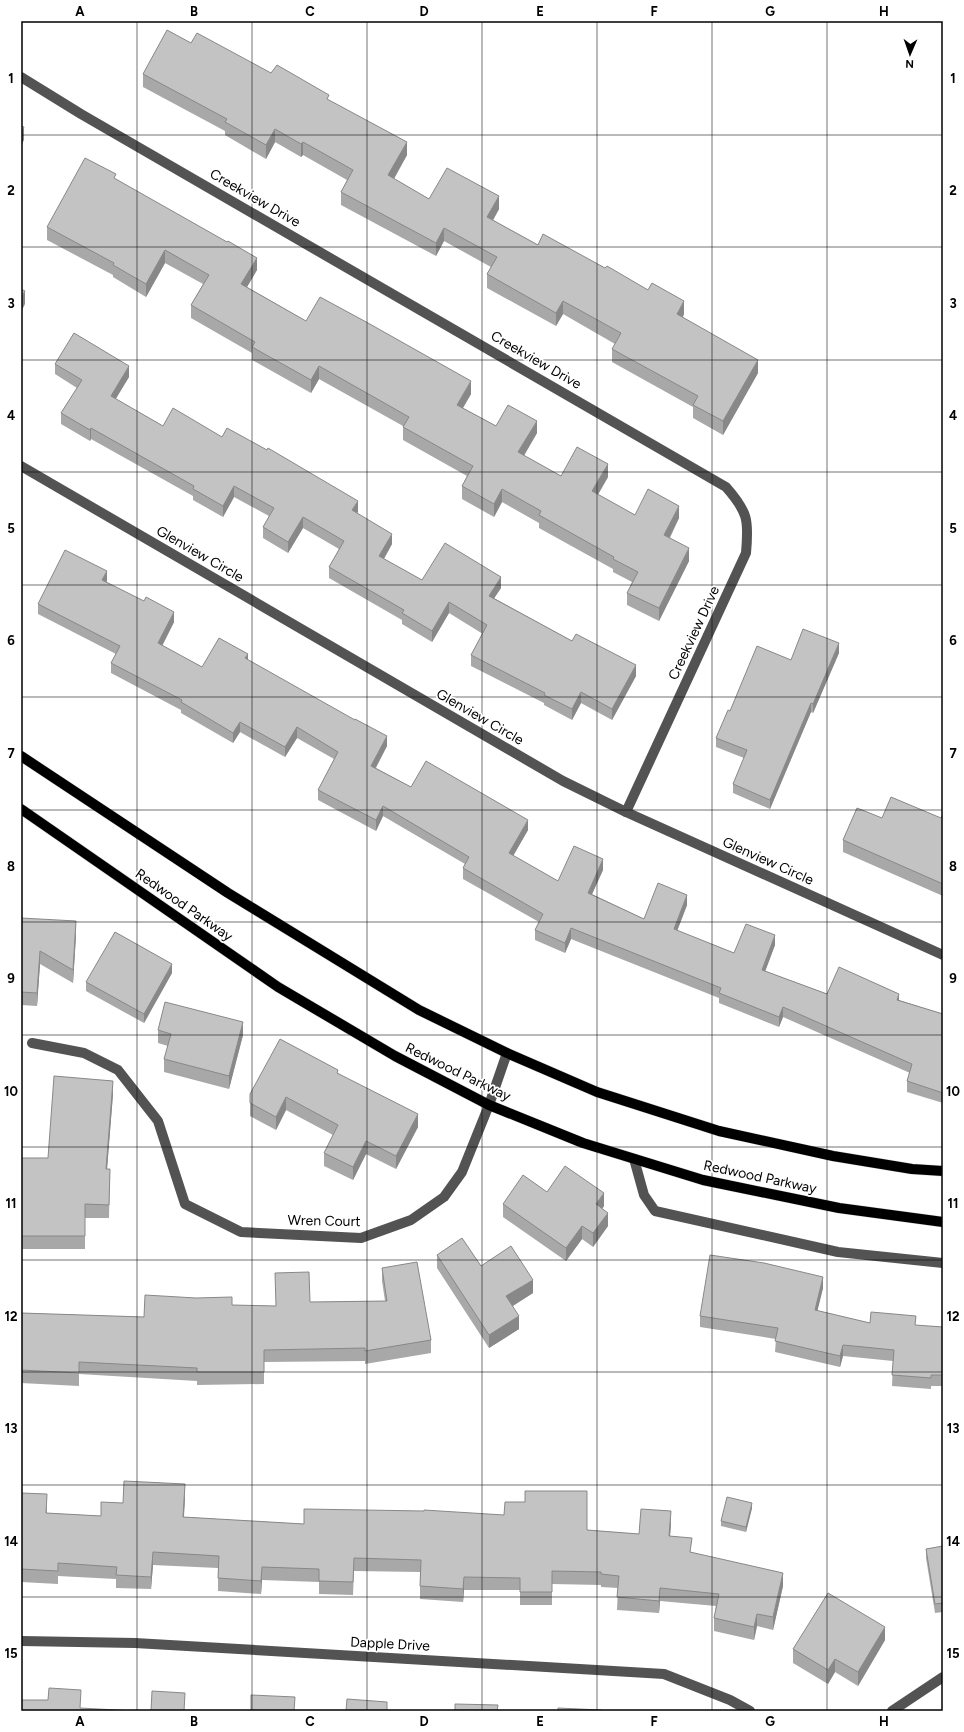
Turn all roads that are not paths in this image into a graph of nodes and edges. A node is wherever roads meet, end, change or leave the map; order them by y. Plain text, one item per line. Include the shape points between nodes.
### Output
1 (21, 78) edge
2 (21, 466) edge
3 (21, 756) edge
4 (21, 809) edge
5 (626, 812) junction
6 (943, 955) edge
7 (32, 1043) dead end
8 (506, 1053) junction
9 (489, 1105) junction
10 (634, 1159) junction
11 (943, 1171) edge
12 (943, 1222) edge
13 (943, 1263) edge
14 (21, 1641) edge
15 (943, 1677) edge
16 (750, 1711) edge
17 (892, 1711) edge

1 - 5 street, Creekview Drive via 726,487 739,501 746,514 746,553
2 - 5 street, Glenview Circle via 563,781
3 - 8 main road via 235,898 419,1010
4 - 9 main road, Redwood Parkway via 278,987 394,1056
5 - 6 street, Glenview Circle
7 - 9 street, Wren Court via 84,1053 118,1070 158,1121 185,1204 241,1232 361,1238 411,1220 444,1197 462,1172
8 - 9 street, Wren Court
8 - 11 main road via 597,1092 719,1131 833,1156 912,1169
9 - 10 main road, Redwood Parkway via 584,1143
10 - 12 main road, Redwood Parkway via 703,1180 831,1206
10 - 13 street via 644,1196 656,1211 838,1252
14 - 16 street, Dapple Drive via 135,1643 664,1674 730,1700
15 - 17 street

